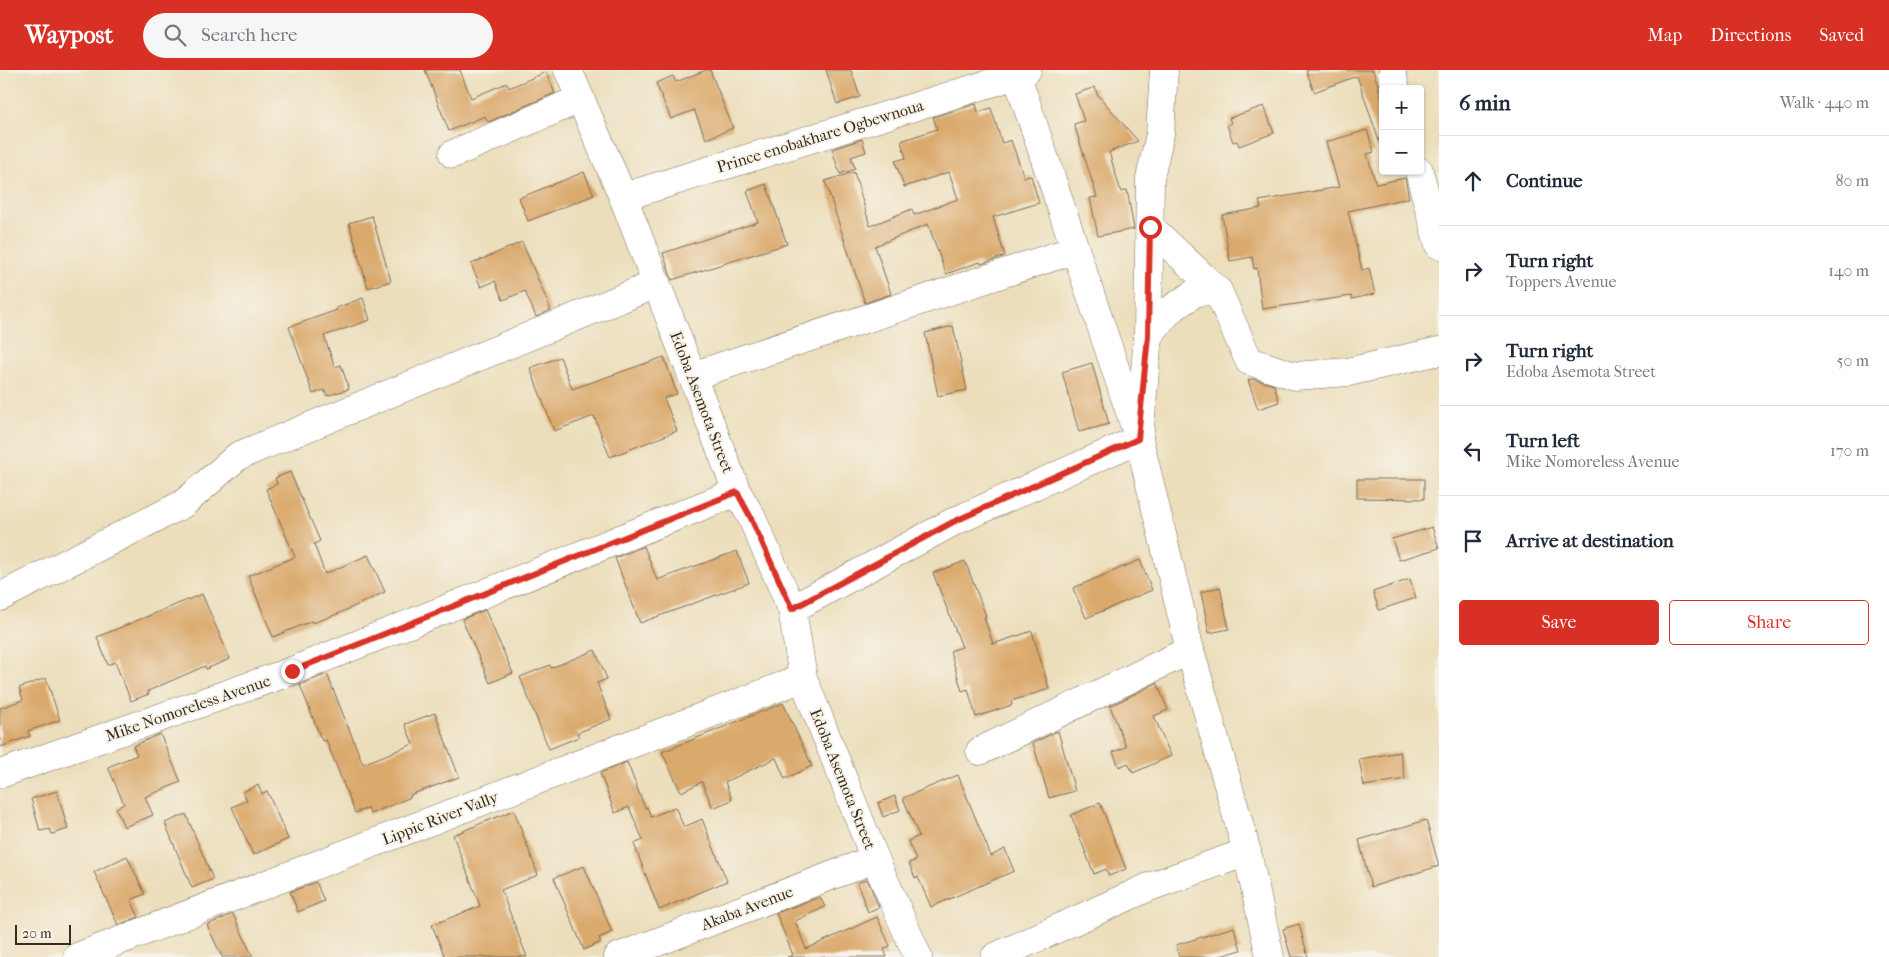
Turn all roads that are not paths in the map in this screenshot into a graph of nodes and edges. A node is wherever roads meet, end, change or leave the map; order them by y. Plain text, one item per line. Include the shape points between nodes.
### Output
1 (568, 70) edge
2 (1164, 70) edge
3 (1020, 72) edge
4 (580, 99) junction
5 (452, 154) dead end
6 (1420, 175) edge
7 (623, 197) junction
8 (1150, 227) junction
9 (1439, 245) edge
10 (1074, 250) junction
11 (656, 284) junction
12 (1218, 291) junction
13 (1148, 336) junction
14 (1439, 351) edge
15 (692, 376) junction
16 (1138, 439) junction
17 (737, 492) junction
18 (0, 598) edge
19 (792, 609) junction
20 (1190, 650) junction
21 (803, 678) junction
22 (980, 751) dead end
23 (0, 774) edge
24 (1247, 852) junction
25 (875, 859) junction
26 (77, 957) edge
27 (618, 957) edge
28 (918, 957) edge
29 (995, 957) edge
30 (1270, 957) edge

1 - 4 street, Edoba Asemota Street
2 - 8 street via 1160,134 1150,178
3 - 7 street, Prince enobakhare Ogbewnoua
3 - 10 street
4 - 5 street
4 - 7 street, Edoba Asemota Street
6 - 9 street
7 - 11 street, Edoba Asemota Street
8 - 12 street
8 - 13 street
10 - 15 street
10 - 16 street
11 - 15 street, Edoba Asemota Street
11 - 18 street via 238,456 183,504
12 - 13 street via 1196,292 1170,310
12 - 14 street via 1249,361 1295,376 1348,372
13 - 16 street
15 - 17 street, Edoba Asemota Street
16 - 19 street via 953,522
16 - 20 street
17 - 19 street, Edoba Asemota Street
17 - 23 street, Mike Nomoreless Avenue via 292,671
19 - 21 street, Edoba Asemota Street
20 - 22 street
20 - 24 street
21 - 25 street, Edoba Asemota Street
21 - 26 street, Lippic River Vally
24 - 29 street via 1149,887
24 - 30 street
25 - 27 street, Akaba Avenue
25 - 28 street, Edoba Asemota Street

